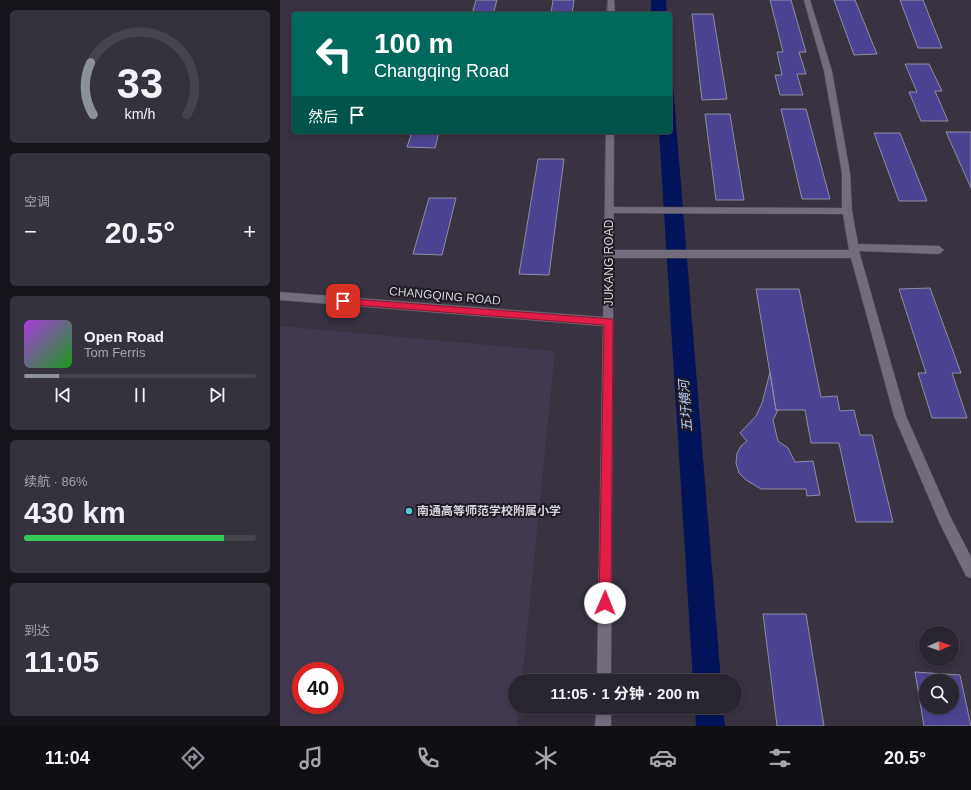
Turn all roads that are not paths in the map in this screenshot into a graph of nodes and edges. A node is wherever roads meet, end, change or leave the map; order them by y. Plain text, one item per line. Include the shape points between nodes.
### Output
1 (611, 0) edge
2 (807, 0) edge
3 (611, 12) edge
4 (610, 134) edge
5 (610, 210) junction
6 (847, 211) junction
7 (939, 250) dead end
8 (854, 251) junction
9 (609, 254) junction
10 (280, 296) edge
11 (609, 322) junction
12 (971, 571) edge
13 (604, 674) edge
14 (604, 714) edge
15 (604, 726) edge

1 - 3 street
2 - 6 street via 828,71 846,173
4 - 5 street, JUKANG ROAD
5 - 6 street
5 - 9 street, JUKANG ROAD
6 - 8 street
7 - 8 street
8 - 9 street
8 - 12 street via 900,416 945,520
9 - 11 street, JUKANG ROAD
10 - 11 street, CHANGQING ROAD
11 - 13 street, JUKANG ROAD
14 - 15 street

